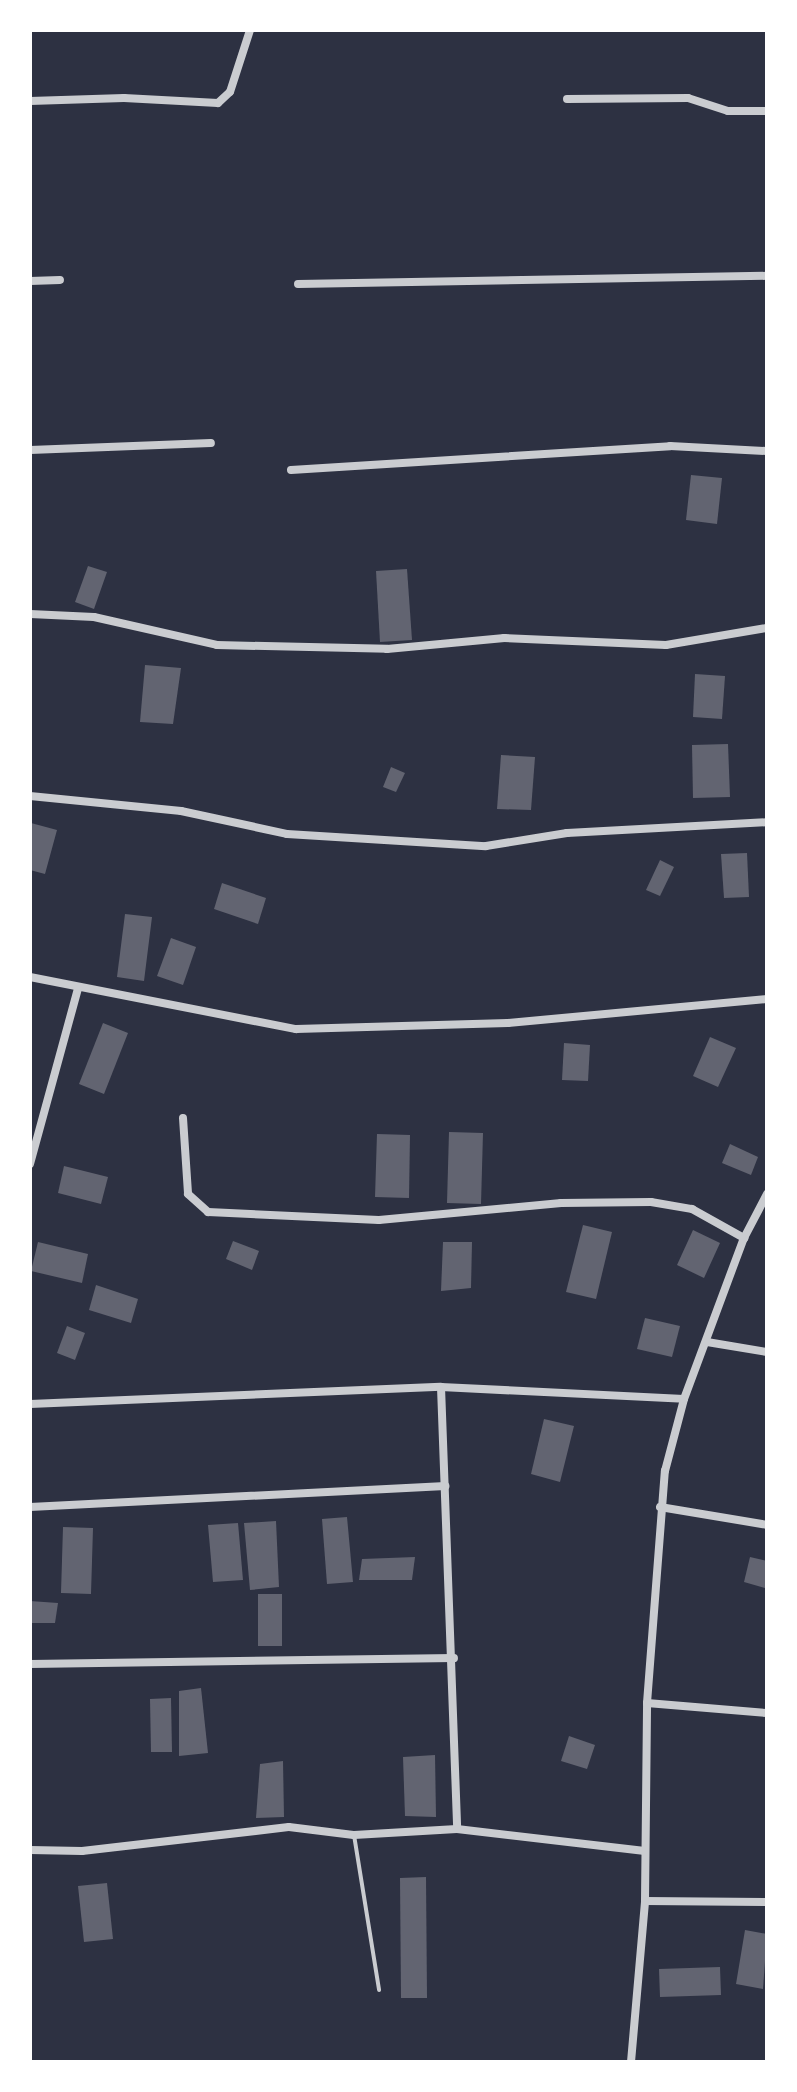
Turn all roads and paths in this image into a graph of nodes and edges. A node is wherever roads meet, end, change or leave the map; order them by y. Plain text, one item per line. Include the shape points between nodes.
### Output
1 (250, 30) edge
2 (567, 99) dead end
3 (30, 101) edge
4 (767, 111) edge
5 (767, 276) edge
6 (60, 280) dead end
7 (30, 281) edge
8 (298, 284) dead end
9 (211, 443) dead end
10 (30, 450) edge
11 (767, 451) edge
12 (291, 470) dead end
13 (30, 614) edge
14 (767, 628) edge
15 (30, 796) edge
16 (767, 822) edge
17 (30, 977) edge
18 (78, 989) junction
19 (767, 999) edge
20 (183, 1118) dead end
21 (30, 1164) edge
22 (767, 1194) edge
23 (744, 1238) junction
24 (707, 1342) junction
25 (767, 1352) edge
26 (441, 1387) junction
27 (684, 1399) junction
28 (30, 1404) edge
29 (445, 1486) junction
30 (30, 1507) edge
31 (660, 1507) junction
32 (767, 1525) edge
33 (454, 1658) junction
34 (30, 1664) edge
35 (647, 1703) junction
36 (767, 1713) edge
37 (457, 1829) junction
38 (354, 1835) junction
39 (30, 1850) edge
40 (643, 1851) junction
41 (645, 1901) junction
42 (767, 1902) edge
43 (379, 1990) dead end
44 (631, 2062) edge

1 - 3 street via 230,92 218,103
2 - 4 street via 688,98 728,111
5 - 8 street
6 - 7 street
9 - 10 street
11 - 12 street via 670,446
13 - 14 street via 94,617 217,645 387,649 504,638 666,645
15 - 16 street via 181,811 287,834 486,846 567,833
17 - 18 street
18 - 19 street via 296,1029 508,1023
18 - 21 street
20 - 23 street via 188,1194 208,1212 379,1220 561,1203 651,1202 692,1209
22 - 23 street
23 - 24 street
24 - 25 street
24 - 27 street
26 - 27 street
26 - 28 street
26 - 29 street
27 - 31 street
29 - 30 street
29 - 33 street
31 - 32 street
31 - 35 street
33 - 34 street
33 - 37 street
35 - 36 street
35 - 40 street
37 - 38 street
37 - 40 street
38 - 39 street via 289,1827 82,1851
38 - 43 lane
40 - 41 street
41 - 42 street
41 - 44 street

